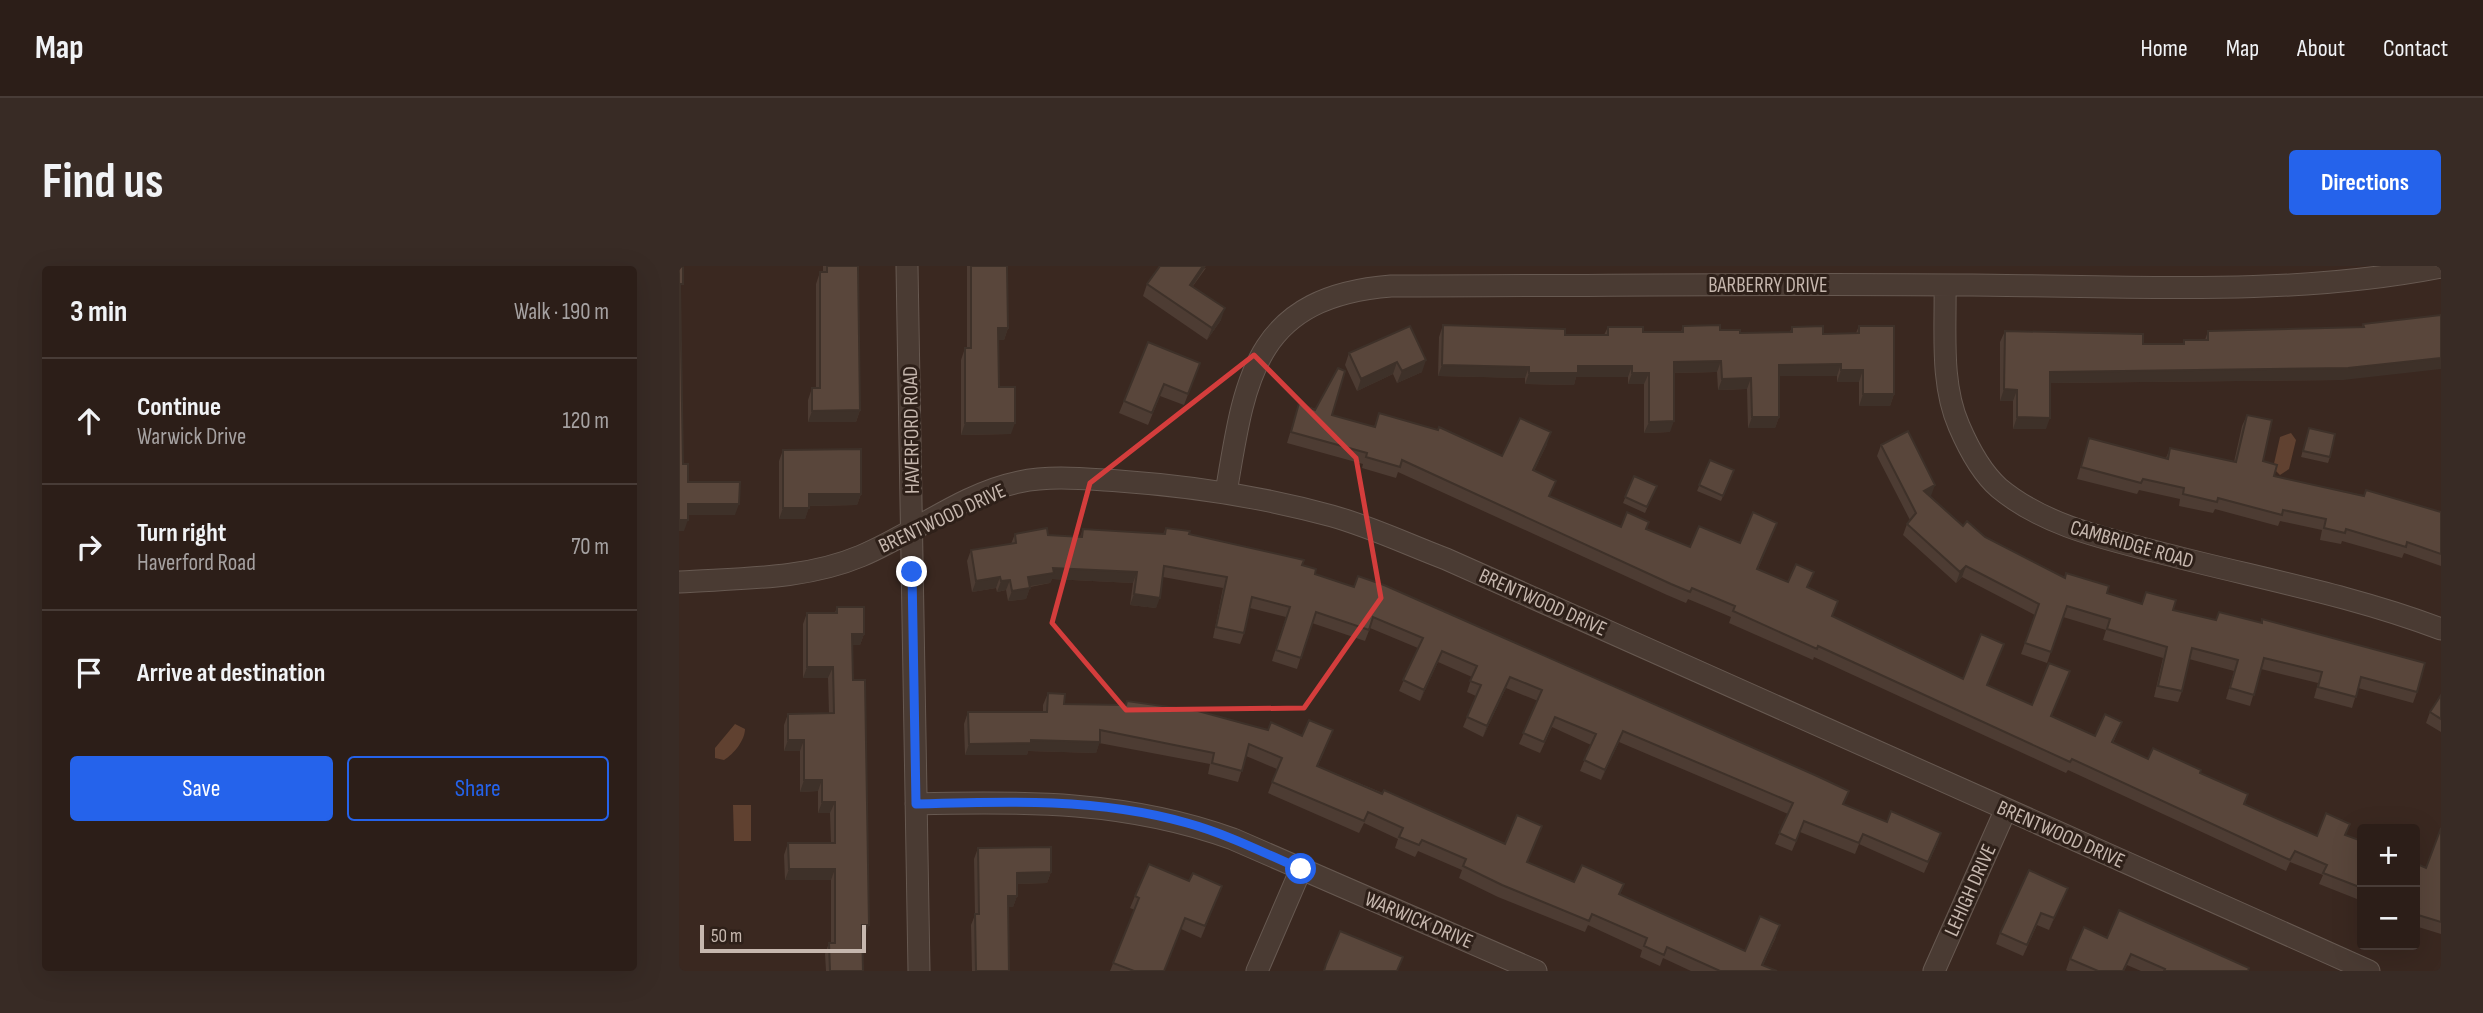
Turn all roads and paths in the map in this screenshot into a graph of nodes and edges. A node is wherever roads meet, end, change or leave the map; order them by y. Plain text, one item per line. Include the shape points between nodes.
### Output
1 (907, 266) edge
2 (2441, 267) edge
3 (1945, 285) junction
4 (1226, 493) junction
5 (912, 528) junction
6 (679, 582) edge
7 (2441, 629) edge
8 (916, 804) junction
9 (2006, 809) junction
10 (1301, 869) junction
11 (919, 971) edge
12 (1257, 971) edge
13 (1536, 971) edge
14 (1934, 971) edge
15 (2369, 971) edge

1 - 5 street, HAVERFORD ROAD
2 - 3 street, BARBERRY DRIVE via 2287,287
3 - 4 street, BARBERRY DRIVE via 1353,289 1323,298 1270,340 1246,388
3 - 7 street, CAMBRIDGE ROAD via 1947,377 1958,423 1997,487 2031,510 2083,533 2360,603
4 - 5 street, BRENTWOOD DRIVE via 1074,478 1019,482
4 - 9 street, BRENTWOOD DRIVE via 1334,516 1446,559
5 - 6 street, BRENTWOOD DRIVE via 860,556 803,573
5 - 8 street, HAVERFORD ROAD
8 - 10 street, WARWICK DRIVE via 1075,804 1146,813 1211,831
8 - 11 street, HAVERFORD ROAD
9 - 14 street, LEHIGH DRIVE
9 - 15 street, BRENTWOOD DRIVE
10 - 12 street
10 - 13 street, WARWICK DRIVE

